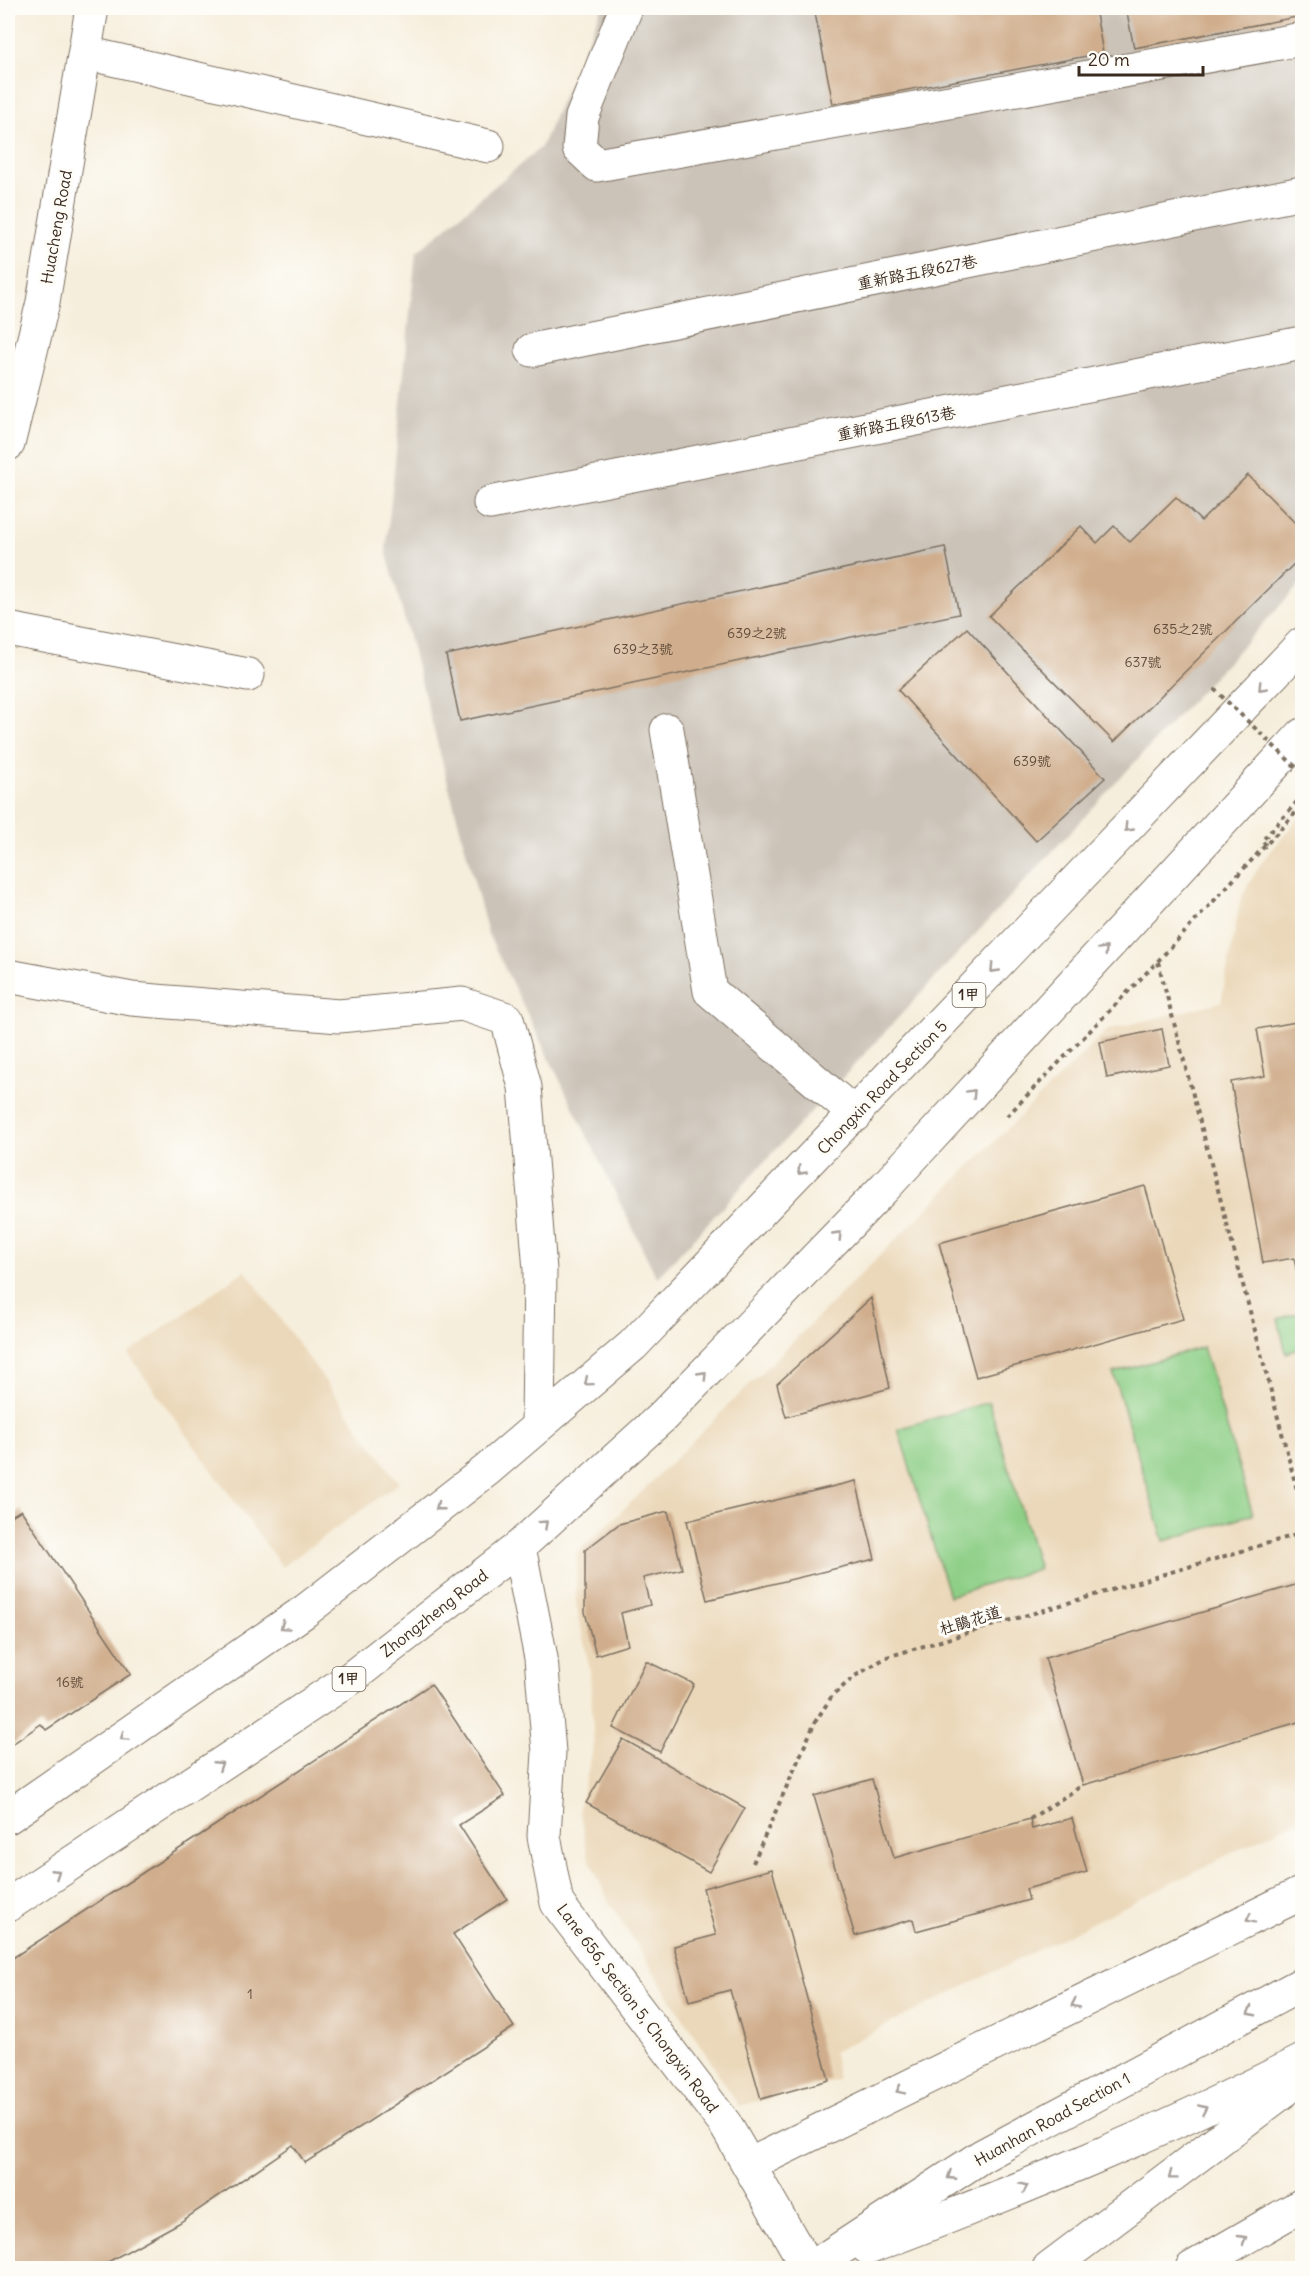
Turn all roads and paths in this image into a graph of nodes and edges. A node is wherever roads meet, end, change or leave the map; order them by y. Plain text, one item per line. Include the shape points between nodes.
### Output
1 (92, 8) edge
2 (626, 8) edge
3 (1302, 39) edge
4 (86, 53) junction
5 (488, 146) dead end
6 (1302, 193) edge
7 (1302, 343) edge
8 (532, 350) dead end
9 (8, 444) edge
10 (490, 503) dead end
11 (8, 629) edge
12 (1302, 644) edge
13 (248, 675) dead end
14 (1214, 689) dead end
15 (667, 730) dead end
16 (1302, 735) edge
17 (1302, 773) edge
18 (1302, 796) edge
19 (1266, 845) dead end
20 (1157, 962) dead end
21 (8, 976) edge
22 (856, 1114) junction
23 (538, 1424) junction
24 (1302, 1509) edge
25 (1302, 1533) edge
26 (519, 1547) junction
27 (1083, 1785) dead end
28 (8, 1817) edge
29 (1029, 1819) dead end
30 (753, 1863) dead end
31 (1302, 1893) edge
32 (8, 1905) edge
33 (1302, 1984) edge
34 (1302, 2061) edge
35 (1302, 2077) edge
36 (749, 2165) junction
37 (1302, 2205) edge
38 (811, 2268) edge
39 (1049, 2268) edge
40 (1192, 2268) edge

1 - 4 street, Huacheng Road
2 - 3 street via 582,117 579,148 597,165
4 - 5 street
4 - 9 street, Huacheng Road via 43,302
6 - 8 street, 重新路五段627巷
7 - 10 street, 重新路五段613巷
11 - 13 street
12 -> 22 street, Chongxin Road Section 5 / 1甲
14 - 17 path, bridge
15 - 22 street via 710,991
26 -> 16 street, Zhongzheng Road / 1甲 via 662,1417 885,1187
18 - 19 path via 1262,841
20 - 24 path
21 - 23 street via 144,1000 339,1016 462,1004 507,1019 525,1087 540,1270
22 -> 23 street, Chongxin Road Section 5 / 1甲 via 633,1345
23 -> 28 street, 1甲 via 487,1470 305,1611
25 - 30 path, 杜鵑花道 via 886,1658 855,1676 832,1696 815,1722
32 -> 26 street, Zhongzheng Road / 1甲 via 351,1678
26 - 36 street, Lane 656, Section 5, Chongxin Road via 541,1658 549,1752 544,1836 557,1903 725,2124
27 - 29 path
31 -> 36 street
33 -> 38 street, Huanhan Road Section 1 via 982,2156
38 -> 34 street via 996,2199 1237,2094
35 -> 39 street
36 - 38 street, Lane 656, Section 5, Chongxin Road
40 -> 37 street

